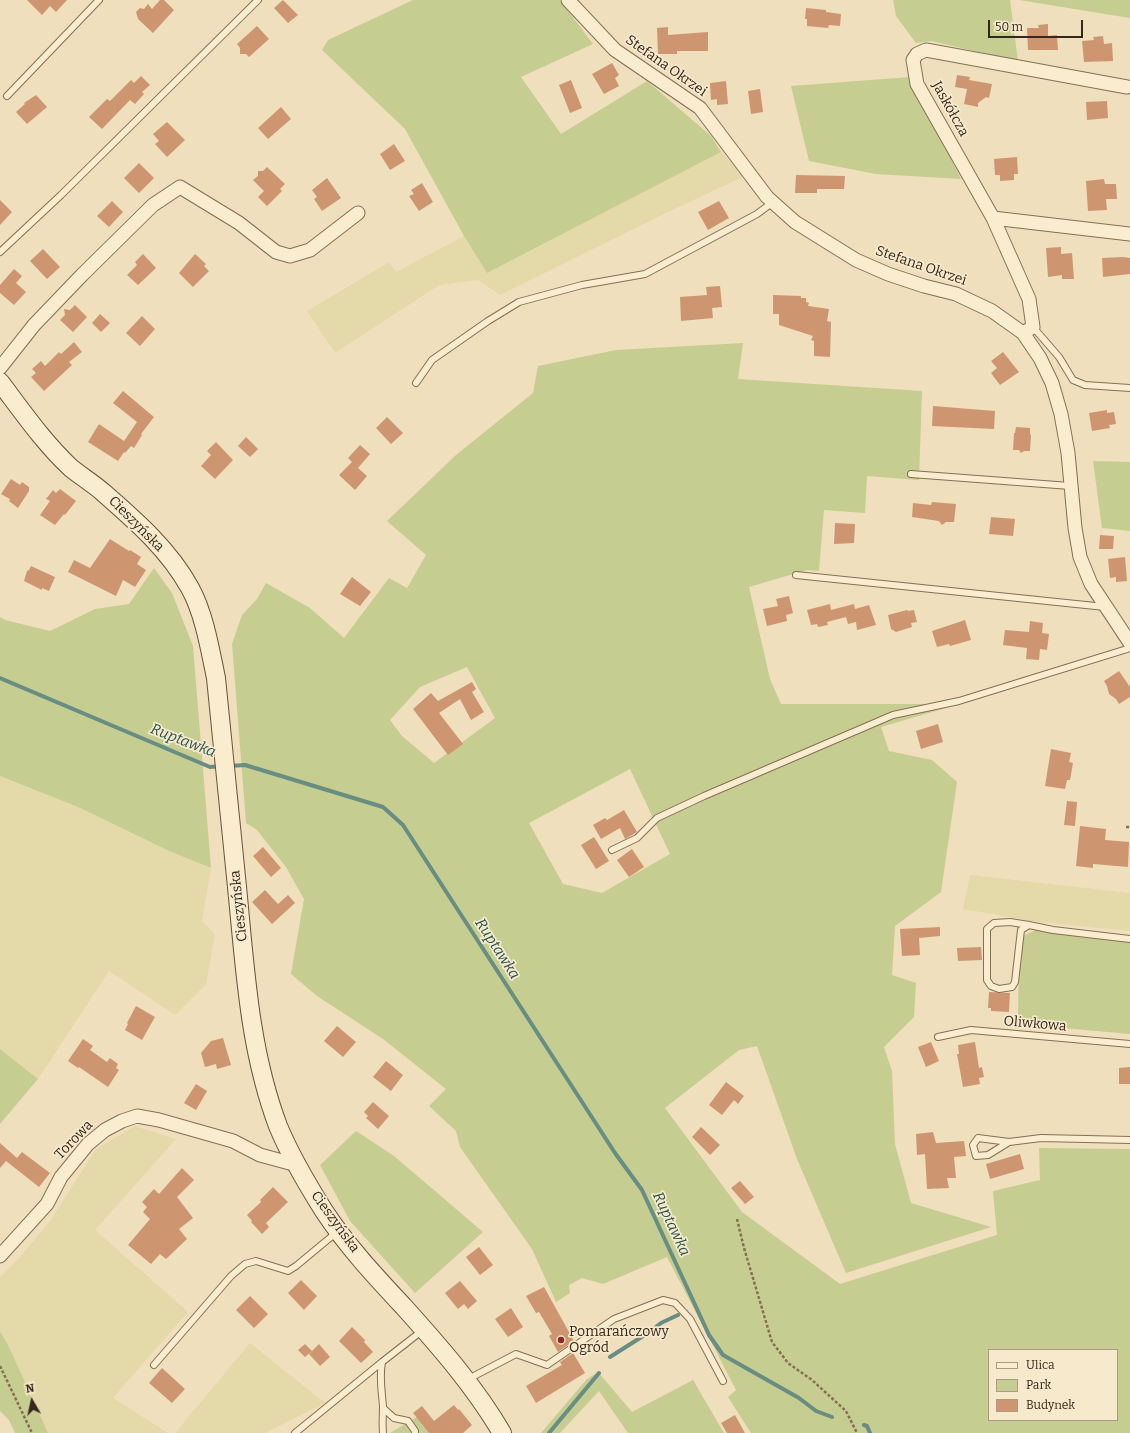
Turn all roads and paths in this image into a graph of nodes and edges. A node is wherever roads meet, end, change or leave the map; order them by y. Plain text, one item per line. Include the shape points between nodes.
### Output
1 (100, 0) edge
2 (258, 0) edge
3 (568, 0) edge
4 (1127, 87) dead end
5 (7, 96) dead end
6 (773, 202) junction
7 (358, 213) dead end
8 (992, 218) junction
9 (1130, 234) edge
10 (0, 252) edge
11 (1028, 330) junction
12 (0, 368) edge
13 (0, 382) edge
14 (416, 383) dead end
15 (1130, 388) edge
16 (911, 474) dead end
17 (1070, 486) junction
18 (796, 576) dead end
19 (1105, 607) junction
20 (1130, 644) edge
21 (1130, 648) edge
22 (1126, 827) dead end
23 (1130, 827) edge
24 (612, 850) dead end
25 (1029, 924) junction
26 (1130, 939) edge
27 (938, 1037) dead end
28 (1130, 1044) edge
29 (1130, 1140) edge
30 (1009, 1142) junction
31 (298, 1165) junction
32 (737, 1219) dead end
33 (339, 1231) junction
34 (0, 1256) edge
35 (424, 1329) junction
36 (382, 1362) junction
37 (154, 1365) dead end
38 (0, 1366) edge
39 (723, 1381) dead end
40 (469, 1383) junction
41 (383, 1408) junction
42 (32, 1433) edge
43 (296, 1433) edge
44 (383, 1433) edge
45 (414, 1433) edge
46 (502, 1433) edge
47 (857, 1433) edge

1 - 5 lane
2 - 10 lane
3 - 6 street, Stefana Okrzei via 615,50 700,108
4 - 8 street, Jaskółcza via 926,50 917,54 913,60 917,84
6 - 11 street, Stefana Okrzei via 796,222 856,260 917,284 956,294
6 - 14 lane via 757,214 645,274 582,285 519,302 432,360
7 - 12 street via 310,250 290,256 276,252 239,223 180,187 153,205 82,275 34,325
8 - 9 street
8 - 11 street, Jaskółcza via 1029,299
11 - 15 lane via 1059,357 1073,380 1085,385
11 - 17 street, Stefana Okrzei via 1052,383 1068,453
13 - 31 main road, Cieszyńska via 41,436 71,468 104,492 151,535 190,588 209,642 216,678 245,976 253,1032 264,1082 278,1126
16 - 17 lane
17 - 19 street, Stefana Okrzei via 1080,557 1091,584
18 - 19 lane
19 - 20 street, Stefana Okrzei
21 - 24 lane via 959,701 893,715 657,818 637,838
22 - 23 path
25 - 25 lane via 994,923 987,930 987,980 991,986 999,989 1012,987 1015,982 1021,930
25 - 26 lane via 1053,930
27 - 28 lane, Oliwkowa via 971,1030
29 - 30 lane via 1041,1138
30 - 30 lane via 978,1138 973,1145 976,1156 988,1155
31 - 33 main road, Cieszyńska
31 - 34 street, Torowa via 260,1155 233,1142 138,1116 105,1130 88,1144 61,1177 47,1204
32 - 47 path via 772,1342 788,1363 846,1410
33 - 35 main road, Cieszyńska
33 - 37 lane via 288,1270 256,1261 245,1264 231,1276
35 - 36 lane
35 - 40 main road, Cieszyńska
36 - 41 lane via 380,1374
36 - 43 lane
38 - 42 path
39 - 40 lane via 690,1319 676,1303 663,1300 614,1319 547,1365 516,1354 474,1376
40 - 46 main road, Cieszyńska
41 - 44 lane
41 - 45 lane via 394,1418 408,1421

